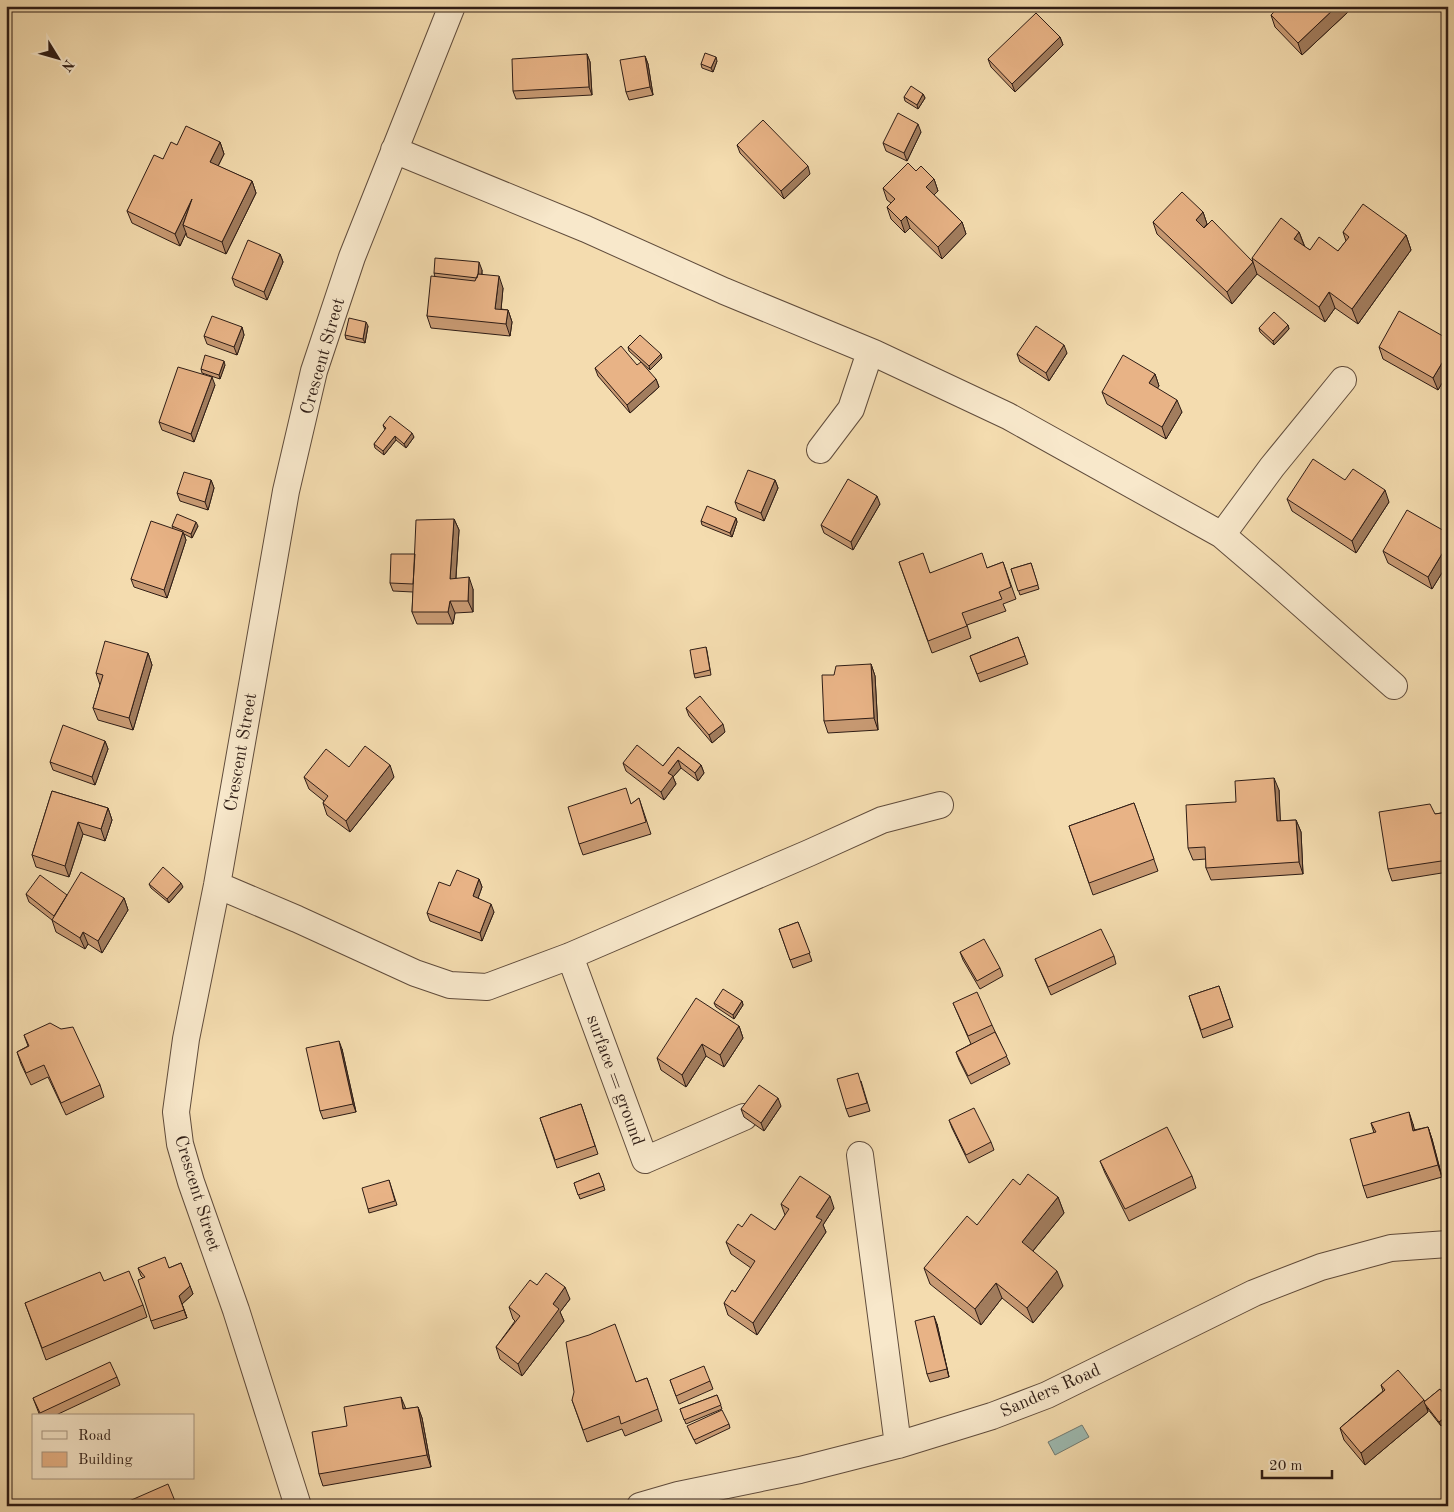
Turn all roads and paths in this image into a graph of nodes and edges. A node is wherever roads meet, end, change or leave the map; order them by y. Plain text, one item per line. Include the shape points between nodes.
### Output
1 (452, 6) edge
2 (394, 150) junction
3 (870, 352) junction
4 (1343, 380) dead end
5 (820, 450) dead end
6 (1222, 536) junction
7 (1394, 686) dead end
8 (940, 806) dead end
9 (217, 885) junction
10 (570, 956) junction
11 (744, 1117) edge
12 (860, 1155) dead end
13 (1448, 1244) edge
14 (898, 1445) junction
15 (298, 1506) edge
16 (640, 1506) edge

1 - 2 street, Crescent Street
2 - 3 street via 586,228
2 - 9 street, Crescent Street via 352,257 314,371 286,491
3 - 5 street via 852,409
3 - 6 street via 1008,416
4 - 6 street via 1272,467
6 - 7 street
8 - 10 street via 882,820
9 - 10 street via 415,973 450,985 487,987
9 - 15 street, Crescent Street via 186,1039 176,1112 180,1144
10 - 11 street, surface = ground via 645,1160
12 - 14 street
13 - 14 street, Sanders Road via 1391,1248 1321,1267 1254,1293 1046,1395 992,1416
14 - 16 street, Sanders Road

